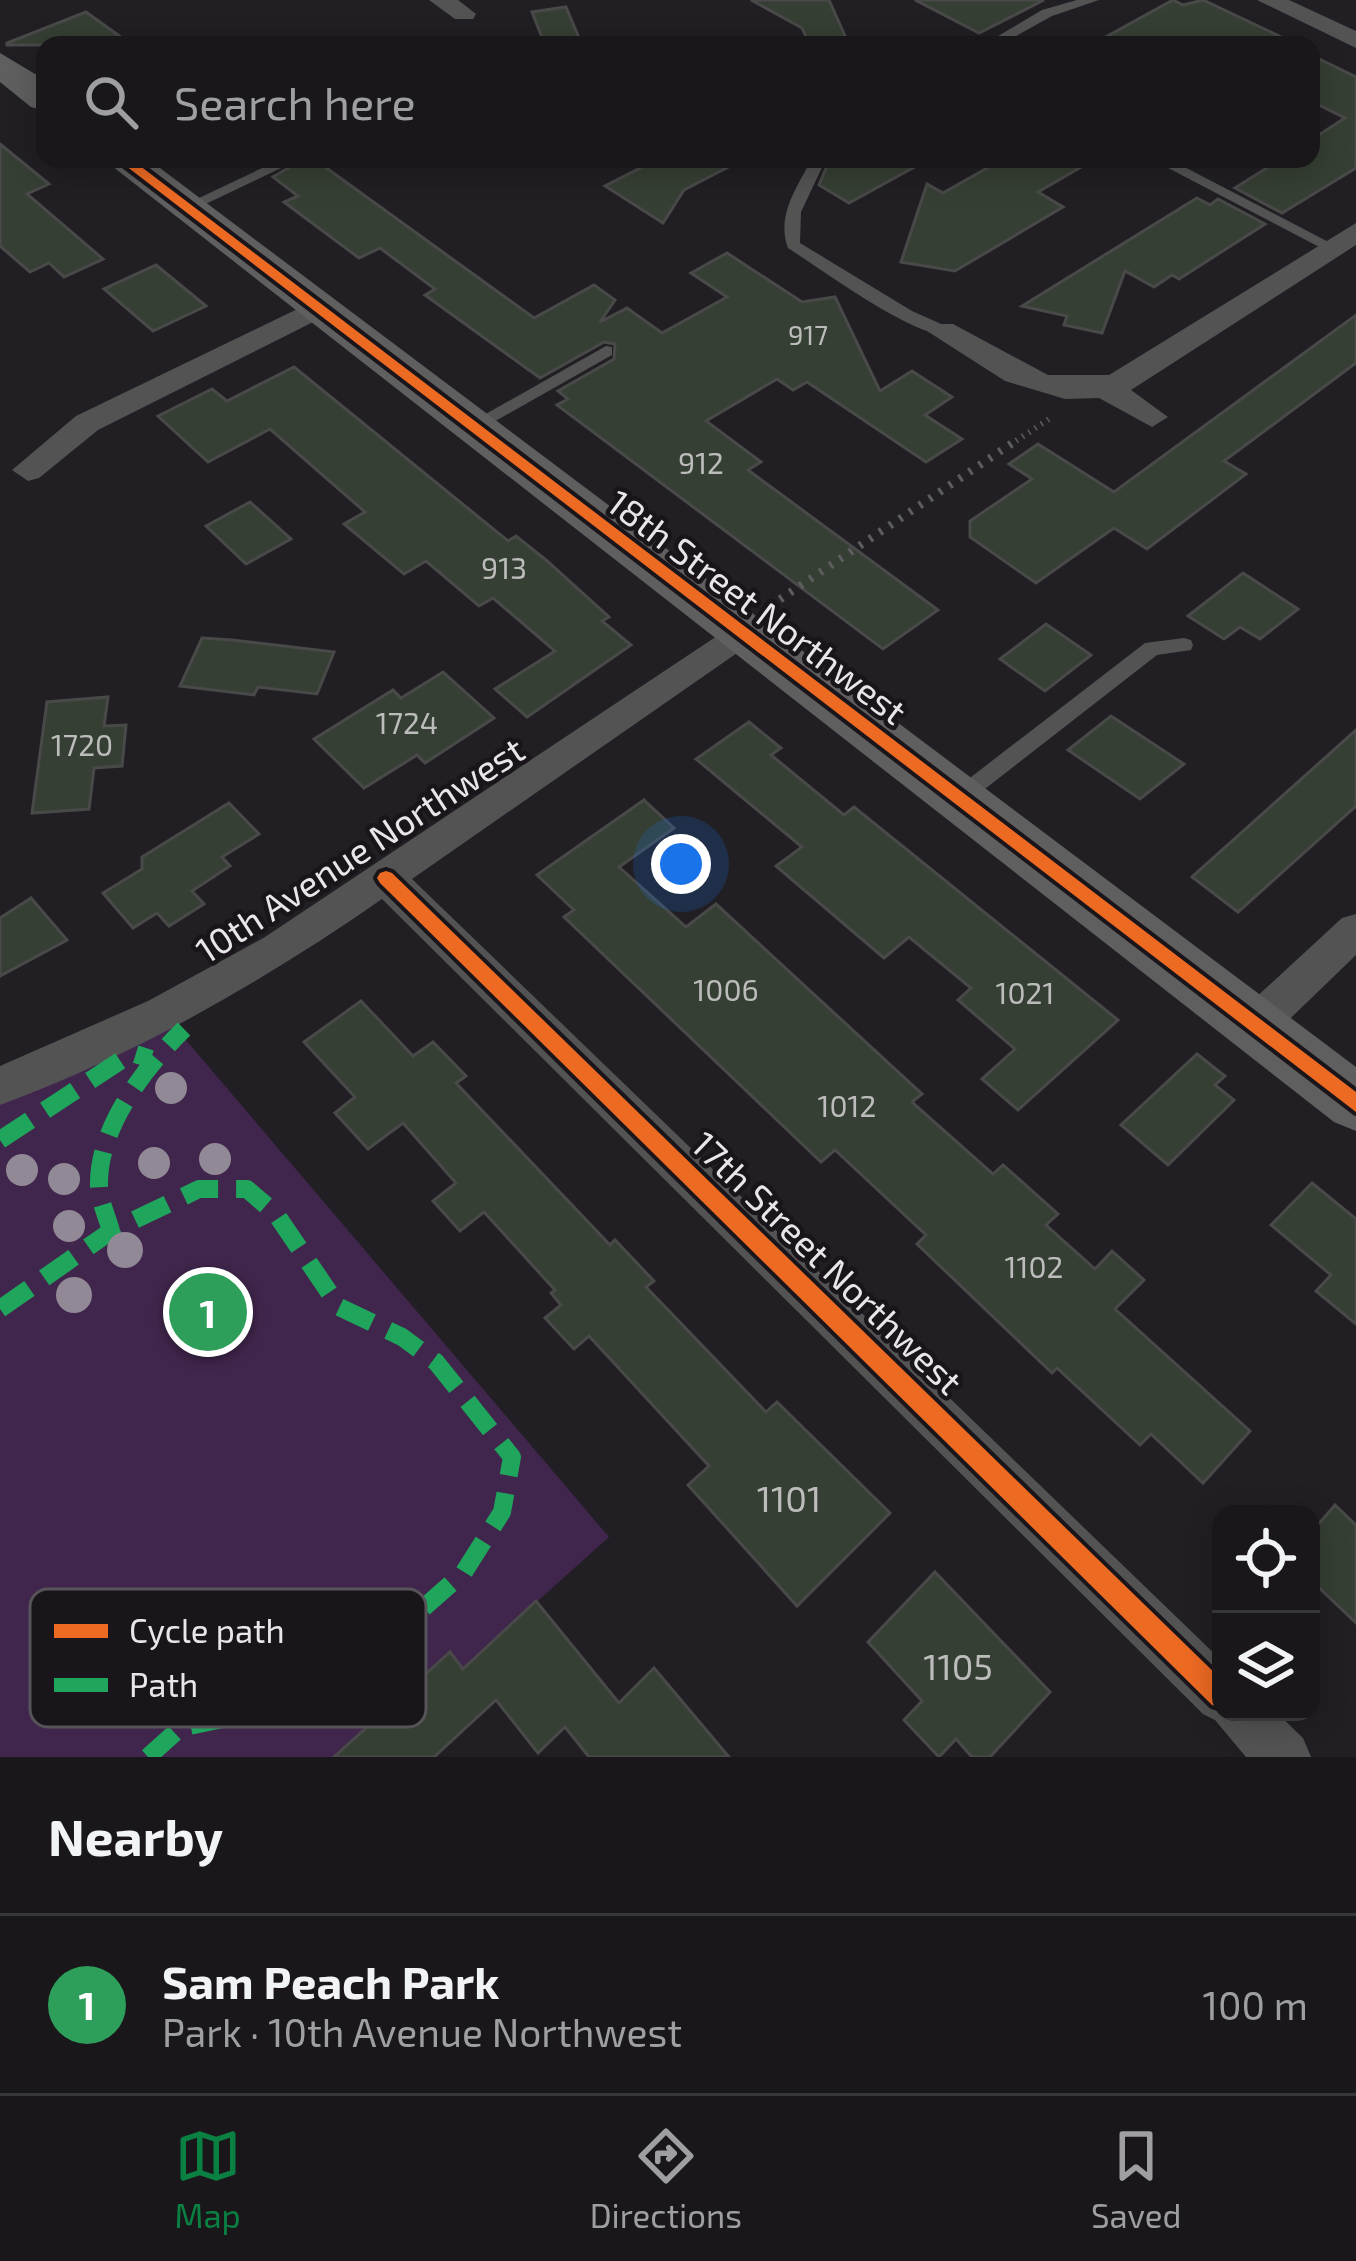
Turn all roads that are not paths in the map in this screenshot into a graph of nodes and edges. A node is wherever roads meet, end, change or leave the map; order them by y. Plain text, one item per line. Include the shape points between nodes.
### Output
1 (1093, 0) edge
2 (1269, 0) edge
3 (1006, 36) edge
4 (1356, 40) edge
5 (0, 64) edge
6 (36, 92) edge
7 (135, 168) edge
8 (273, 168) edge
9 (815, 168) edge
10 (1176, 168) edge
11 (186, 208) junction
12 (1343, 249) edge
13 (316, 309) junction
14 (943, 331) joint
15 (606, 351) dead end
16 (1087, 390) junction
17 (1152, 417) dead end
18 (470, 428) junction
19 (28, 470) dead end
20 (739, 635) junction
21 (1184, 645) dead end
22 (956, 800) junction
23 (386, 878) junction
24 (1356, 930) edge
25 (1254, 1026) junction
26 (0, 1086) edge
27 (1356, 1102) edge
28 (1212, 1687) edge
29 (1247, 1721) edge
30 (1283, 1757) edge

1 - 3 lane
2 - 4 street
5 - 6 street
7 - 11 street, 18th Street Northwest
8 - 11 lane
9 - 14 lane via 795,208 793,245
10 - 12 lane
11 - 13 street, 18th Street Northwest
12 - 16 street via 1146,371
13 - 18 street, 18th Street Northwest
13 - 19 street via 87,423
14 - 16 street via 1006,370
15 - 18 lane
16 - 17 street
18 - 20 street, 18th Street Northwest
20 - 22 street, 18th Street Northwest
20 - 23 street, 10th Avenue Northwest
21 - 22 lane via 1152,648
22 - 25 street, 18th Street Northwest
23 - 26 street, 10th Avenue Northwest via 194,998
23 - 28 street, 17th Street Northwest
24 - 25 street
25 - 27 street, 18th Street Northwest
29 - 30 street

